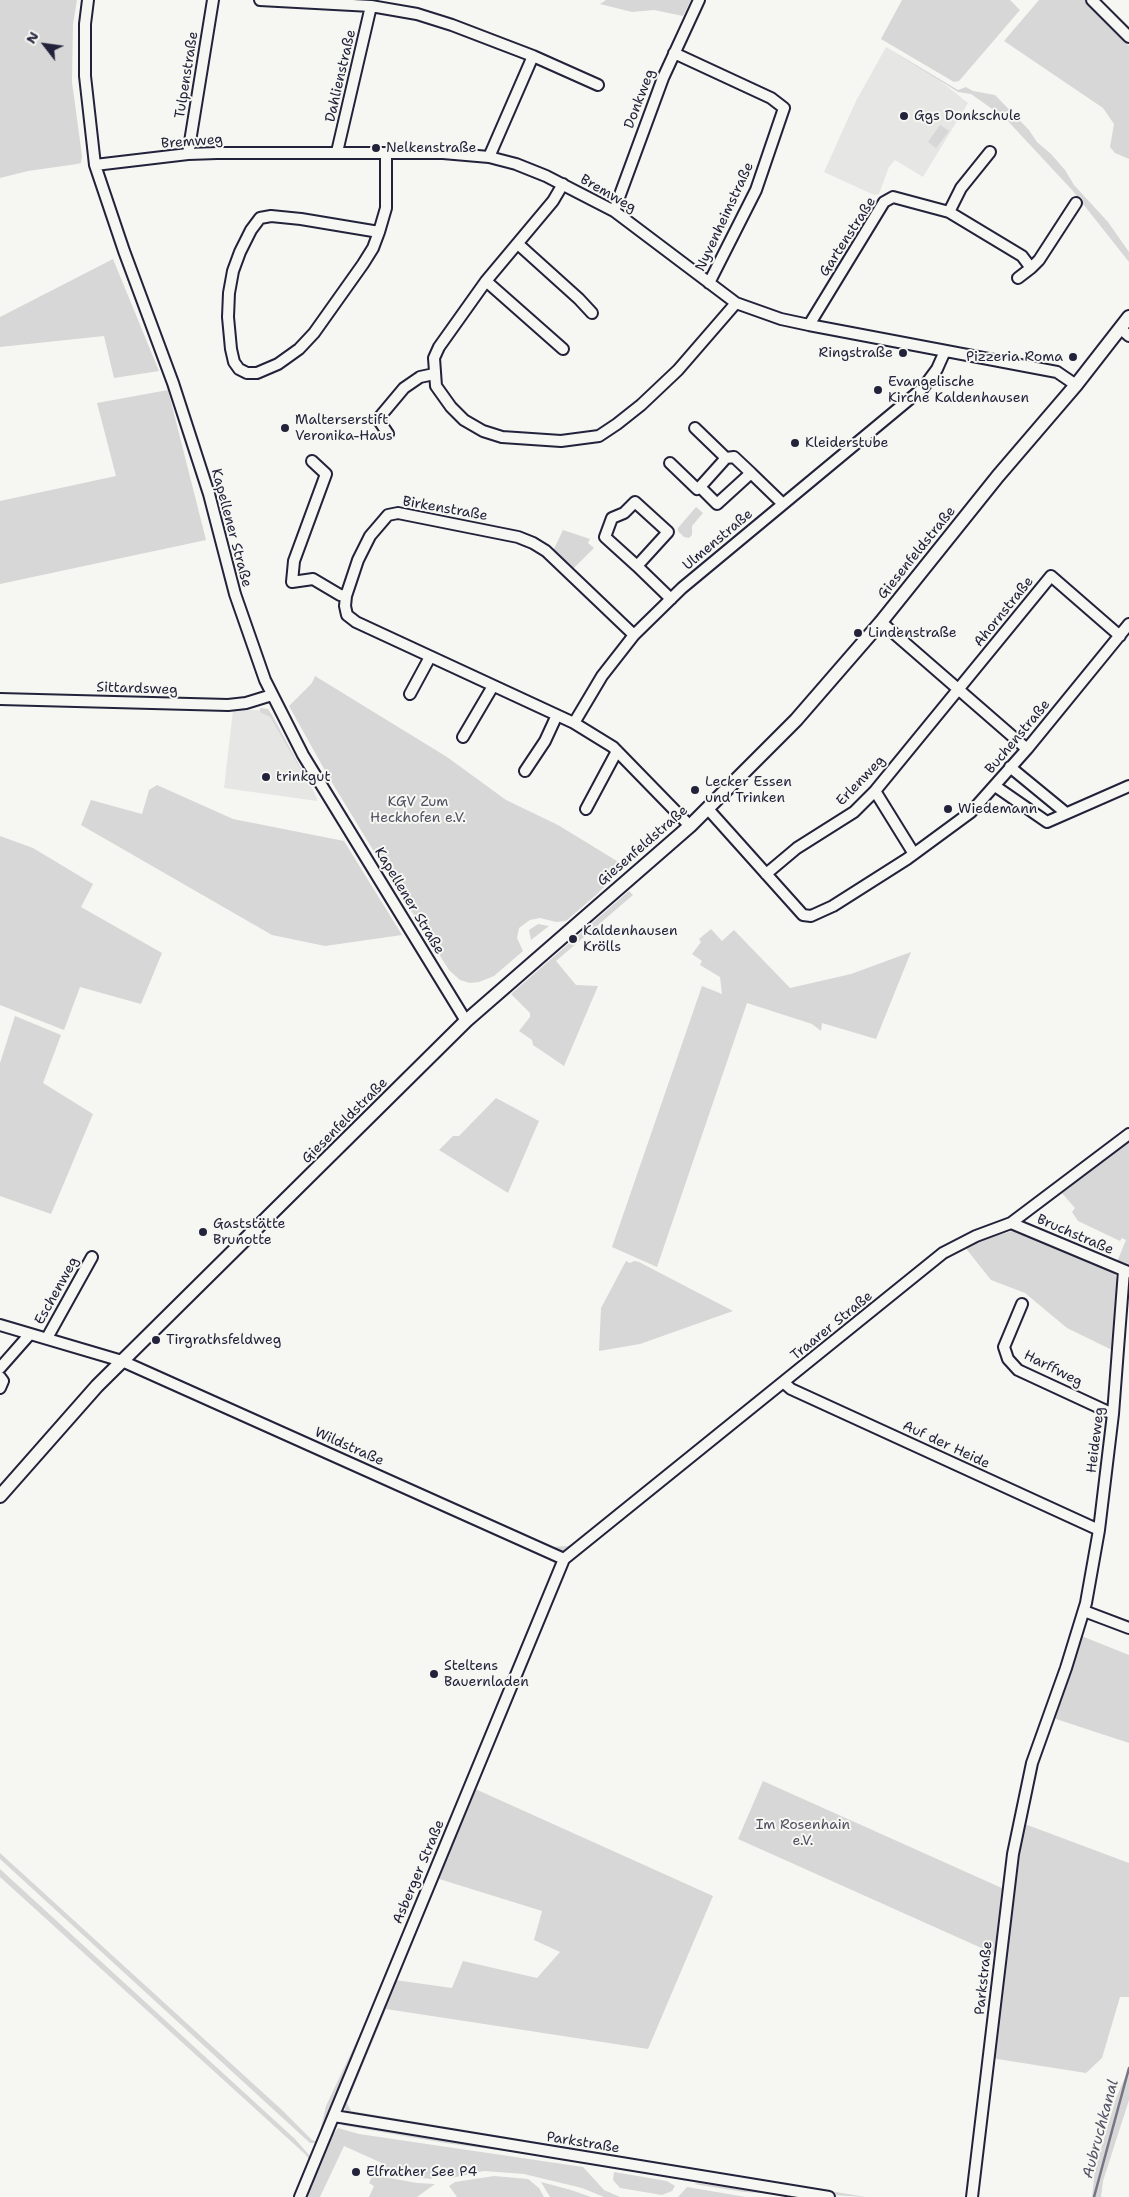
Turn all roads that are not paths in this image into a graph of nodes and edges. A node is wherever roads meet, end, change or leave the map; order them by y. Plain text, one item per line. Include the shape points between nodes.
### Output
1 (88, 0) edge
2 (213, 0) edge
3 (260, 0) edge
4 (699, 0) edge
5 (1092, 0) edge
6 (371, 6) junction
7 (1129, 37) edge
8 (674, 53) junction
9 (533, 56) junction
10 (598, 85) dead end
11 (337, 152) junction
12 (990, 152) dead end
13 (188, 154) junction
14 (386, 154) junction
15 (489, 157) junction
16 (96, 165) junction
17 (563, 184) junction
18 (1076, 203) dead end
19 (614, 211) junction
20 (949, 212) junction
21 (380, 232) junction
22 (518, 244) junction
23 (1031, 268) junction
24 (1018, 278) dead end
25 (486, 281) junction
26 (709, 283) junction
27 (736, 303) junction
28 (592, 313) dead end
29 (1129, 317) edge
30 (809, 325) junction
31 (1125, 333) edge
32 (563, 350) dead end
33 (945, 351) junction
34 (434, 374) junction
35 (1076, 385) junction
36 (695, 428) dead end
37 (388, 434) dead end
38 (726, 458) junction
39 (312, 461) dead end
40 (670, 463) dead end
41 (751, 473) junction
42 (700, 487) junction
43 (783, 504) junction
44 (637, 566) junction
45 (346, 596) junction
46 (671, 598) junction
47 (881, 622) junction
48 (1129, 624) edge
49 (634, 635) junction
50 (1120, 636) junction
51 (430, 657) junction
52 (493, 686) junction
53 (959, 690) junction
54 (410, 694) dead end
55 (272, 695) junction
56 (0, 699) edge
57 (558, 716) junction
58 (574, 723) junction
59 (463, 737) dead end
60 (1027, 749) junction
61 (617, 751) junction
62 (1010, 767) junction
63 (525, 771) dead end
64 (995, 786) junction
65 (1129, 786) edge
66 (874, 791) junction
67 (586, 809) dead end
68 (708, 809) junction
69 (1066, 813) junction
70 (690, 826) junction
71 (914, 854) junction
72 (766, 874) junction
73 (466, 1021) junction
74 (1129, 1134) edge
75 (1011, 1223) junction
76 (92, 1257) dead end
77 (1126, 1272) edge
78 (1022, 1304) dead end
79 (0, 1325) edge
80 (30, 1334) junction
81 (47, 1338) junction
82 (126, 1357) junction
83 (0, 1368) edge
84 (0, 1378) edge
85 (783, 1382) junction
86 (0, 1388) edge
87 (1113, 1414) junction
88 (0, 1496) edge
89 (1099, 1530) junction
90 (564, 1559) junction
91 (1084, 1611) junction
92 (1129, 1628) edge
93 (1032, 1763) joint
94 (334, 2116) junction
95 (300, 2197) edge
96 (829, 2197) edge
97 (972, 2197) edge

1 - 16 street, Kapellener Straße via 85,76
2 - 13 street, Tulpenstraße
3 - 6 street
4 - 8 street, Donkweg
5 - 7 street
6 - 9 street via 417,14
6 - 11 street, Dahlienstraße
8 - 19 street, Donkweg
8 - 26 street, Nyvenheimstraße via 771,98 784,108 756,190
9 - 10 street
9 - 15 street
11 - 13 street, Bremweg
11 - 14 street, Bremweg
12 - 20 street via 961,188
13 - 16 street, Bremweg
14 - 15 street, Bremweg via 443,153
14 - 21 street via 386,208
15 - 17 street, Bremweg via 516,164
16 - 55 street, Kapellener Straße via 173,383 235,594
17 - 19 street, Bremweg
17 - 22 street
18 - 23 street
19 - 26 street, Bremweg
20 - 23 street, Gartenstraße via 1022,256
20 - 30 street, Gartenstraße via 893,198 884,202
21 - 21 street via 362,264 314,333 299,349 278,364 257,373 247,373 239,368 231,349 229,293 240,252 250,230 260,218 301,219
22 - 25 street
22 - 28 street
23 - 24 street
25 - 32 street
25 - 34 street via 439,347 434,358
26 - 27 street, Bremweg
27 - 30 street, Bremweg
27 - 34 street via 678,370 641,405 599,436 561,441 502,437 484,431 464,420 450,407 436,386
29 - 31 main road, Giesenfeldstraße
30 - 33 street, Bremweg
31 - 35 main road, Giesenfeldstraße
33 - 35 street, Bremweg via 1057,372
33 - 43 street, Ulmenstraße via 938,369 923,388
34 - 37 street via 420,377 404,388 378,420
35 - 47 main road, Giesenfeldstraße
36 - 38 street
38 - 41 street via 734,457
38 - 42 street
39 - 45 street via 326,474 294,561 292,582 313,579 340,596
40 - 42 street, Ulmenstraße via 697,488
41 - 42 street, Ulmenstraße via 717,504
41 - 43 street
43 - 46 street, Ulmenstraße
44 - 44 street via 668,532 635,502 624,514 612,518 605,537
44 - 46 street
45 - 49 street, Birkenstraße via 370,536 388,514 398,513 534,543
45 - 51 street via 347,615 356,622
46 - 49 street, Ulmenstraße
47 - 53 street
47 - 68 main road, Giesenfeldstraße via 796,720
48 - 50 street, Buchenstraße
49 - 58 street, Ulmenstraße via 602,676
50 - 53 street, Ahornstraße via 1051,576
50 - 60 street, Buchenstraße
51 - 52 street
51 - 54 street
52 - 57 street
52 - 59 street
53 - 60 street
53 - 66 street, Erlenweg
55 - 56 street, Sittardsweg via 228,705
55 - 73 street, Kapellener Straße via 303,755
57 - 58 street
57 - 63 street
58 - 61 street
60 - 62 street, Buchenstraße
61 - 67 street
61 - 70 street
62 - 64 street, Buchenstraße
62 - 69 street
64 - 69 street via 1047,822
64 - 71 street, Buchenstraße via 971,812
65 - 69 street
66 - 71 street
66 - 72 street, Erlenweg via 854,812 797,848
68 - 70 main road, Giesenfeldstraße
68 - 72 street, Buchenstraße
70 - 73 main road, Giesenfeldstraße
71 - 72 street, Buchenstraße via 833,906 811,916 796,909
73 - 82 main road, Giesenfeldstraße
74 - 75 street, Traarer Straße
75 - 77 street, Bruchstraße
75 - 85 street, Traarer Straße via 976,1236 943,1254
76 - 81 street, Eschenweg
77 - 87 street, Heideweg
78 - 87 street, Harffweg via 1004,1347 1008,1359 1018,1370
79 - 80 street
80 - 81 street
80 - 83 street
81 - 82 street
82 - 88 main road, Giesenfeldstraße
82 - 90 street, Wildstraße
84 - 86 street via 3,1381
85 - 89 street, Auf der Heide via 791,1389
85 - 90 street, Traarer Straße
87 - 89 street, Heideweg
89 - 91 street, Heideweg
90 - 94 street, Asberger Straße
91 - 92 street
91 - 93 street, Heideweg
93 - 97 street, Parkstraße via 1013,1854
94 - 95 street, Asberger Straße
94 - 96 street, Parkstraße

